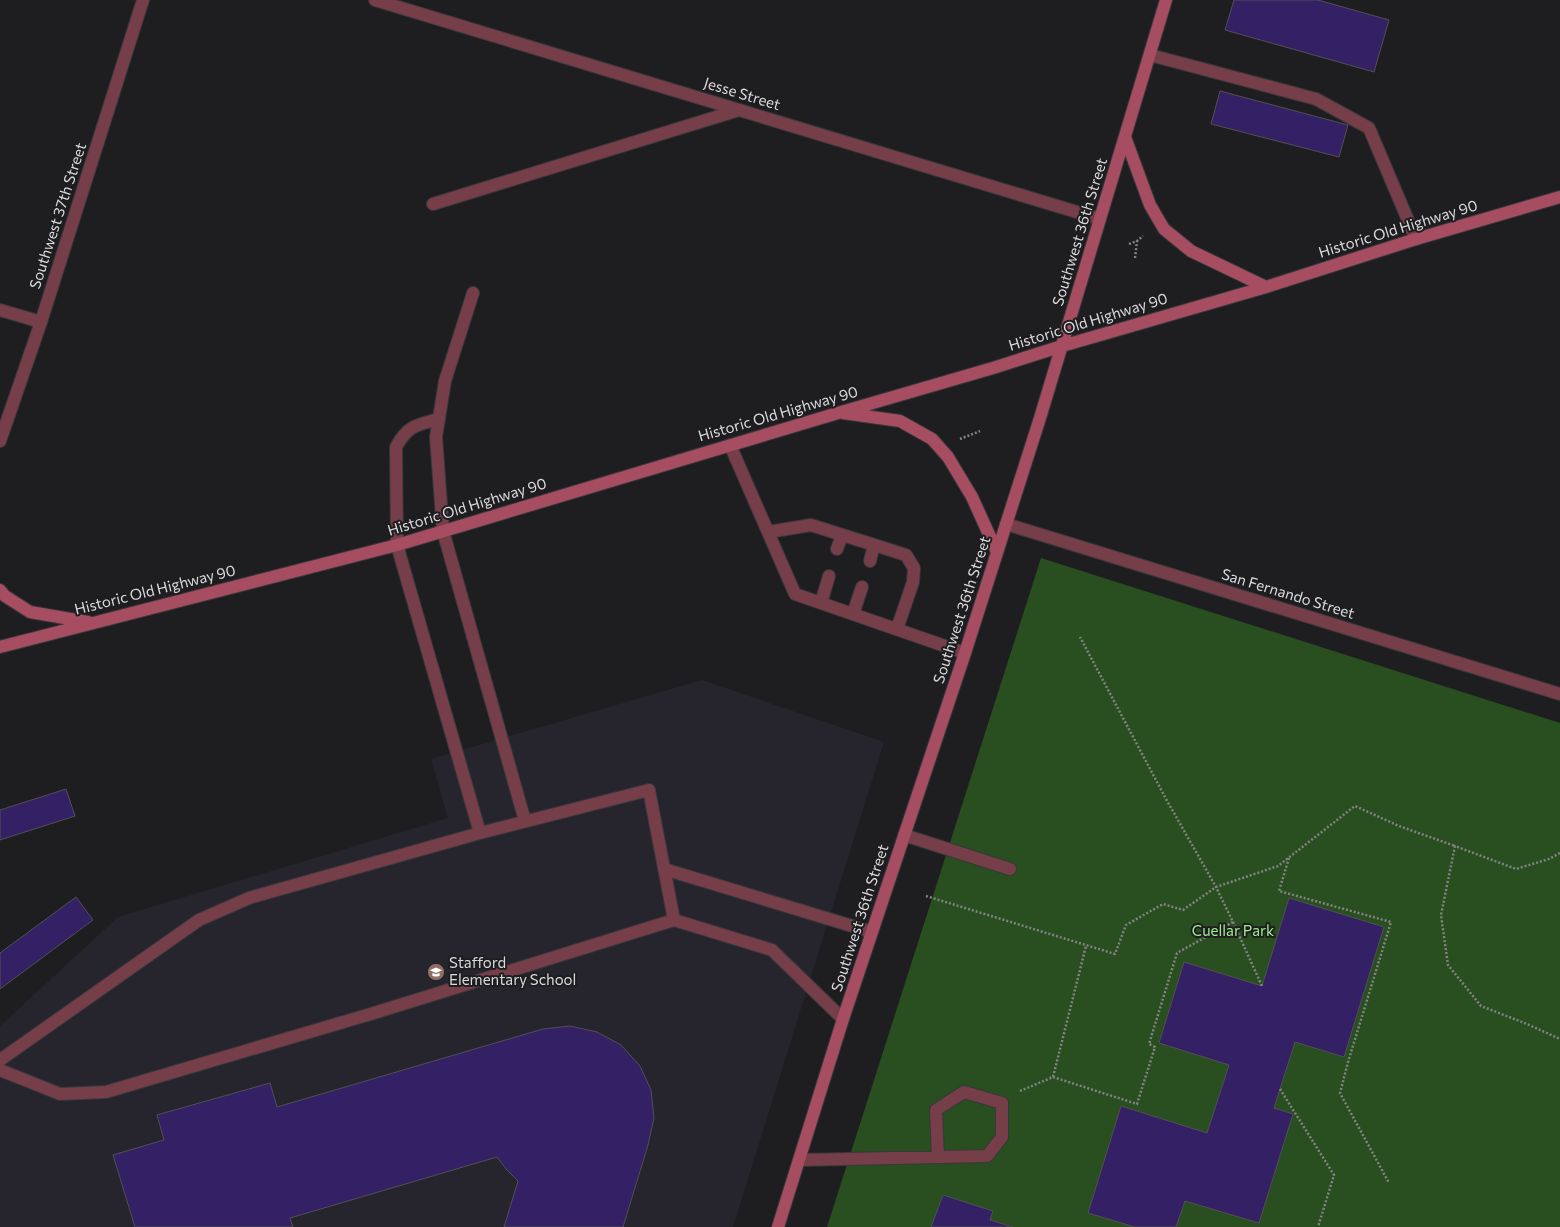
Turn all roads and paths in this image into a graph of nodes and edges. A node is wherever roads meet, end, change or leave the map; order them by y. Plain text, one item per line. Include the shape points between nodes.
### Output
1 (143, 0) edge
2 (375, 0) edge
3 (1166, 0) edge
4 (1150, 55) junction
5 (739, 110) junction
6 (1125, 136) junction
7 (1560, 197) edge
8 (433, 204) dead end
9 (1100, 219) junction
10 (1143, 236) dead end
11 (1416, 239) junction
12 (1137, 241) junction
13 (1129, 244) dead end
14 (1135, 258) dead end
15 (1266, 286) junction
16 (473, 293) dead end
17 (0, 310) edge
18 (41, 322) junction
19 (1062, 346) junction
20 (838, 413) junction
21 (439, 419) junction
22 (980, 431) dead end
23 (957, 440) dead end
24 (0, 441) edge
25 (730, 445) junction
26 (1006, 524) junction
27 (443, 531) junction
28 (768, 532) junction
29 (842, 535) junction
30 (397, 545) junction
31 (874, 546) junction
32 (837, 549) dead end
33 (997, 552) junction
34 (870, 561) dead end
35 (829, 576) dead end
36 (862, 587) dead end
37 (0, 590) edge
38 (821, 603) junction
39 (854, 614) junction
40 (94, 623) junction
41 (897, 629) junction
42 (1080, 637) dead end
43 (0, 647) edge
44 (965, 652) junction
45 (1560, 694) edge
46 (525, 821) junction
47 (480, 833) junction
48 (904, 835) junction
49 (1455, 846) junction
50 (1560, 853) edge
51 (1289, 857) junction
52 (664, 869) junction
53 (1010, 869) dead end
54 (1216, 887) junction
55 (926, 896) dead end
56 (674, 920) junction
57 (1233, 922) junction
58 (872, 932) junction
59 (1086, 946) junction
60 (1262, 986) dead end
61 (843, 1019) junction
62 (1560, 1039) edge
63 (0, 1060) edge
64 (0, 1070) edge
65 (1053, 1077) junction
66 (1280, 1090) dead end
67 (1014, 1094) dead end
68 (938, 1157) junction
69 (800, 1160) junction
70 (1389, 1182) dead end
71 (778, 1227) edge
72 (1318, 1227) edge

1 - 18 street, Southwest 37th Street
2 - 5 street, Jesse Street
3 - 4 main road, Southwest 36th Street
4 - 6 main road, Southwest 36th Street
4 - 11 street via 1316,99 1369,128
5 - 8 street
5 - 9 street, Jesse Street
6 - 9 main road, Southwest 36th Street
6 - 15 main road via 1150,205 1164,229 1191,251
7 - 11 main road, Historic Old Highway 90
9 - 19 main road, Southwest 36th Street
10 - 12 path
11 - 15 main road, Historic Old Highway 90
12 - 13 path
12 - 14 path
15 - 19 main road, Historic Old Highway 90
16 - 21 street via 445,381
17 - 18 street
18 - 24 street, Southwest 37th Street
19 - 20 main road, Historic Old Highway 90
19 - 26 main road, Southwest 36th Street
20 - 25 main road, Historic Old Highway 90
20 - 33 main road via 900,421 932,439 948,457 972,497
21 - 27 street via 436,437
21 - 30 street via 416,425 403,434 396,446
22 - 23 path
25 - 27 main road, Historic Old Highway 90
25 - 28 street
26 - 33 main road, Southwest 36th Street
26 - 45 street, San Fernando Street
27 - 30 main road, Historic Old Highway 90
27 - 46 street
28 - 29 street via 811,525
28 - 38 street via 795,594
29 - 31 street
29 - 32 street
30 - 40 main road, Historic Old Highway 90
30 - 47 street
31 - 34 street
31 - 41 street via 906,555 914,568 913,582
33 - 44 main road, Southwest 36th Street
35 - 38 street
36 - 39 street
37 - 40 main road via 30,612
38 - 39 street
39 - 41 street
40 - 43 main road, Historic Old Highway 90
41 - 44 street
42 - 54 path
44 - 48 main road, Southwest 36th Street
46 - 47 street
46 - 52 street via 649,790
47 - 63 street via 248,898 199,920
48 - 53 street
48 - 58 main road, Southwest 36th Street
49 - 50 path via 1516,869
49 - 51 path via 1399,826 1354,806
49 - 62 path via 1441,915 1448,965 1481,1006
51 - 54 path via 1278,866
51 - 70 path via 1279,891 1390,922 1340,1093
52 - 56 street
52 - 58 street
54 - 57 path
54 - 59 path via 1183,910 1164,904 1126,926 1115,954
55 - 59 path
56 - 61 street via 772,950
56 - 64 street via 106,1092 60,1094
57 - 60 path
57 - 65 path via 1177,953 1148,1044 1155,1047 1136,1104
58 - 61 main road, Southwest 36th Street
59 - 65 path
61 - 69 main road, Southwest 36th Street
65 - 67 path
66 - 72 path via 1334,1175
68 - 68 street via 986,1156 1002,1137 1002,1103 964,1092 936,1110
68 - 69 street
69 - 71 main road, Southwest 36th Street

